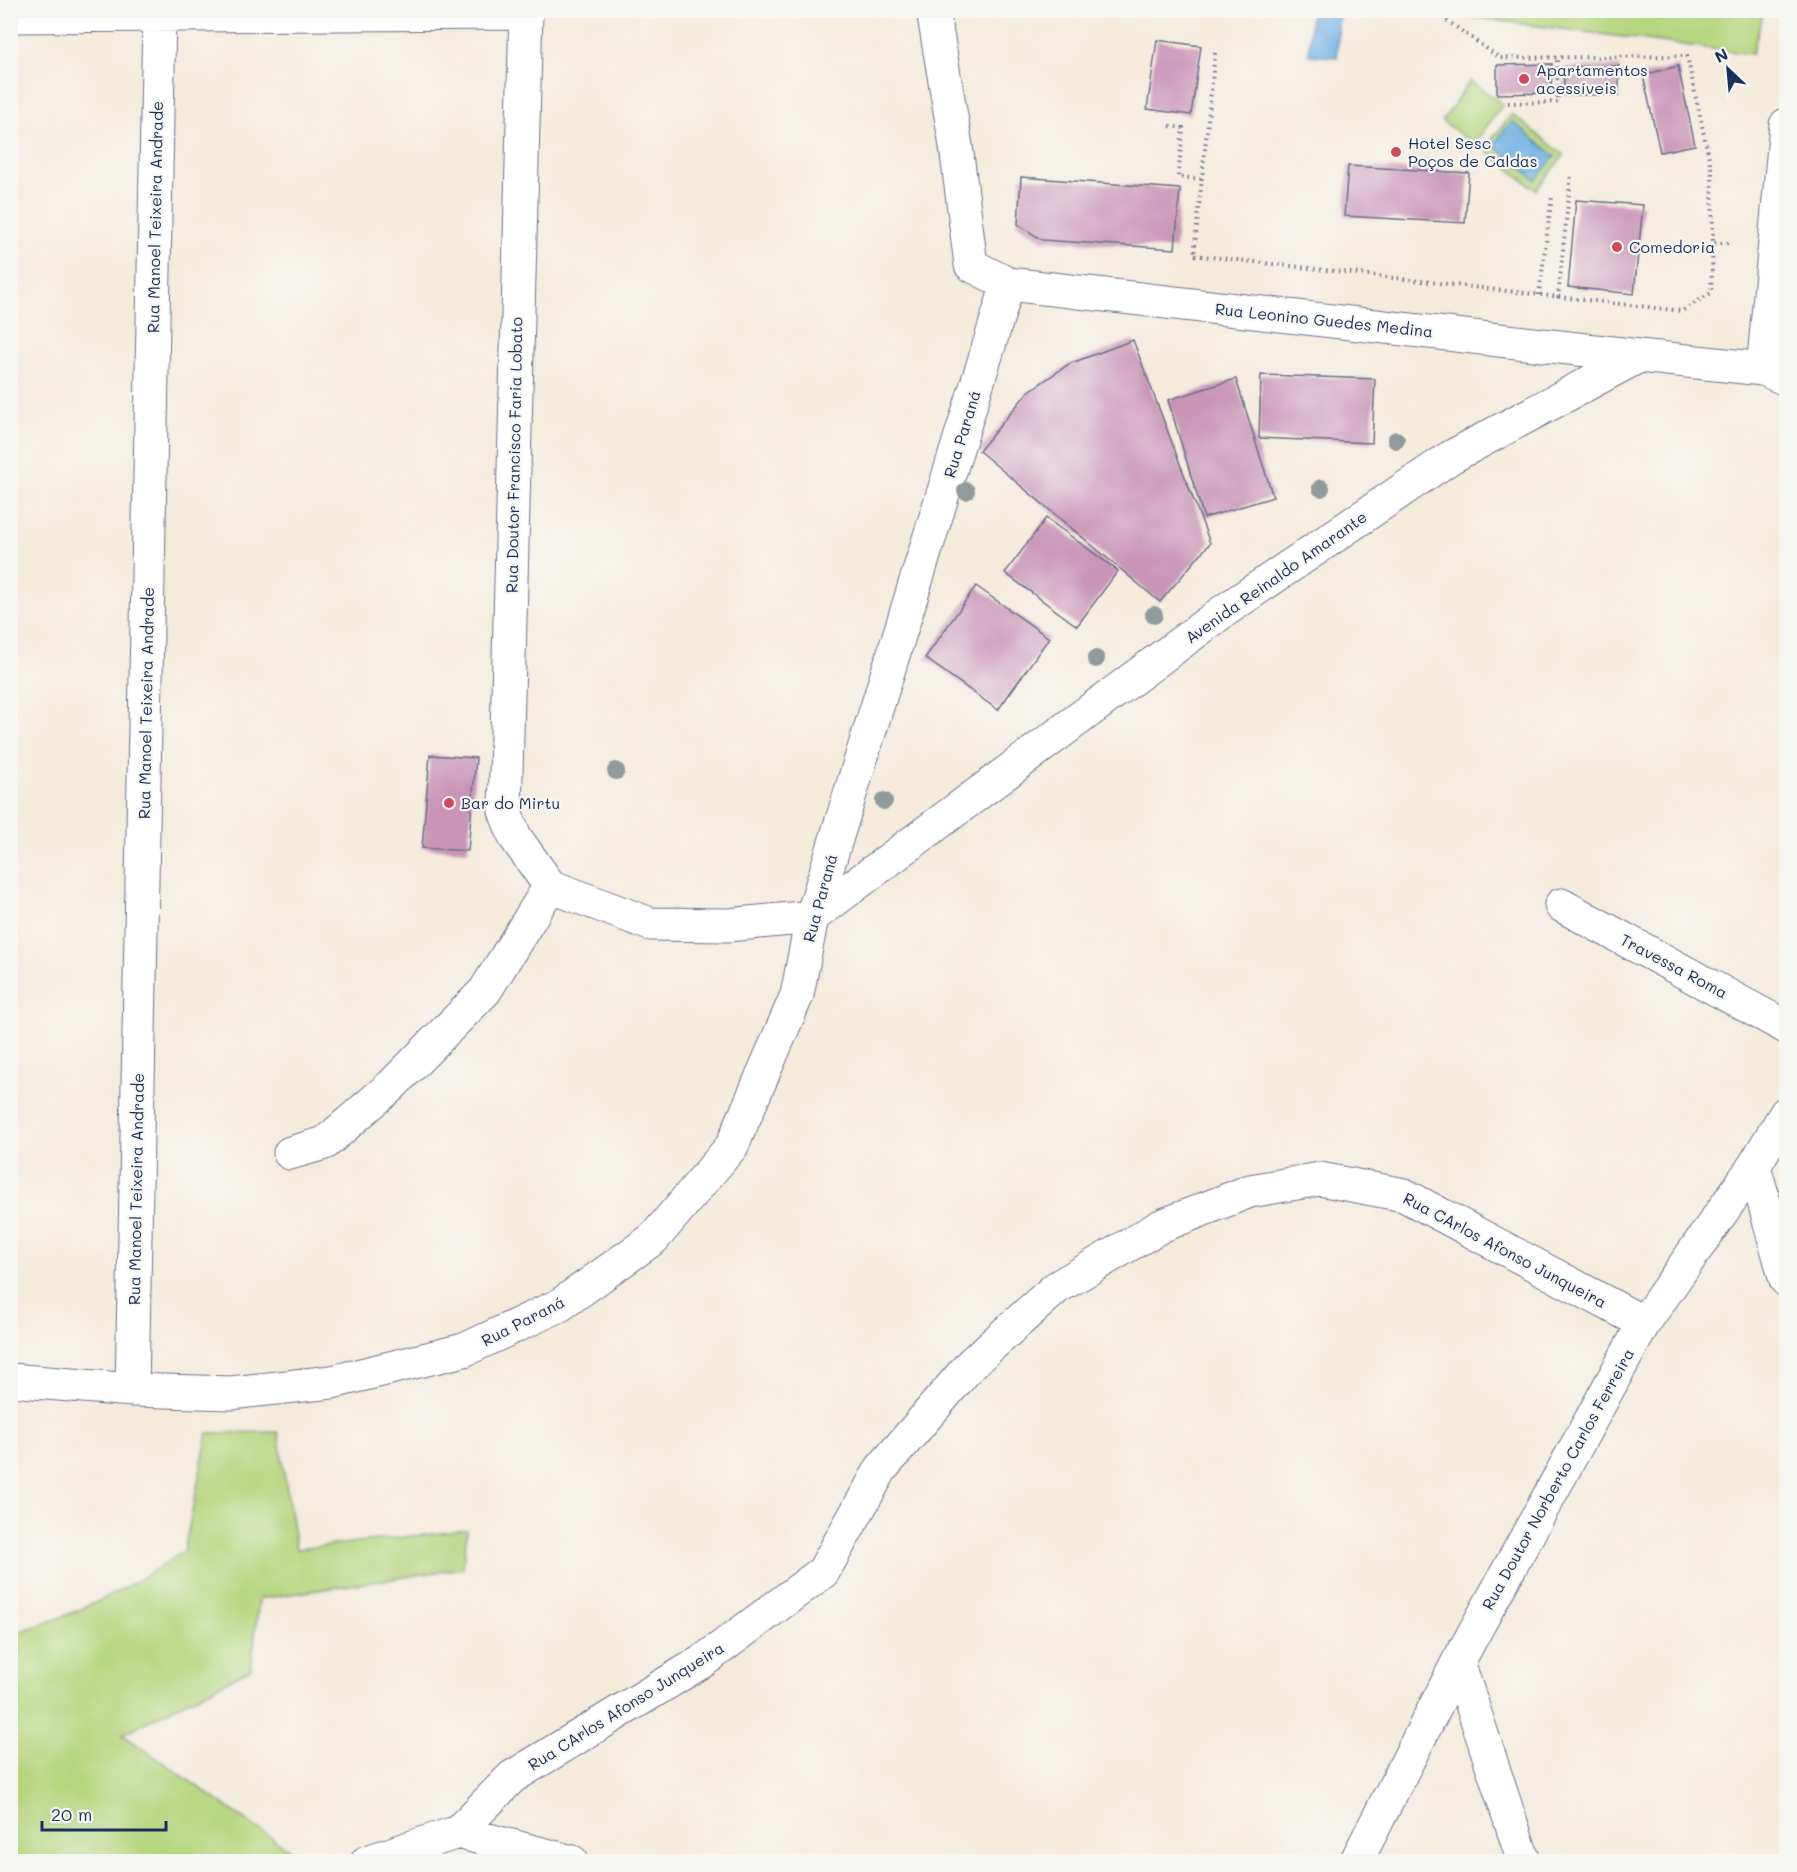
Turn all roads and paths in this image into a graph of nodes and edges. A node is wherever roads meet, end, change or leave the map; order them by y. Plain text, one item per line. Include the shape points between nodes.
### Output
1 (933, 10) edge
2 (1432, 10) edge
3 (526, 11) edge
4 (10, 16) edge
5 (159, 16) junction
6 (1215, 53) dead end
7 (1557, 58) junction
8 (1508, 103) dead end
9 (1786, 125) edge
10 (1170, 126) dead end
11 (1571, 174) dead end
12 (1203, 179) junction
13 (1552, 196) dead end
14 (1713, 243) junction
15 (1732, 243) dead end
16 (1008, 284) junction
17 (1539, 295) junction
18 (1558, 298) junction
19 (1639, 356) junction
20 (1775, 374) edge
21 (549, 886) junction
22 (1561, 905) dead end
23 (812, 917) junction
24 (1786, 1027) edge
25 (1786, 1113) edge
26 (290, 1153) dead end
27 (1754, 1166) junction
28 (1786, 1280) edge
29 (1644, 1323) junction
30 (10, 1380) edge
31 (132, 1390) junction
32 (1458, 1662) junction
33 (458, 1832) junction
34 (367, 1862) edge
35 (572, 1862) edge
36 (1356, 1862) edge
37 (1524, 1862) edge

1 - 16 street via 971,265
2 - 7 path via 1500,58
3 - 5 street
3 - 21 street, Rua Doutor Francisco Faria Lobato via 505,811 515,837
4 - 5 street
5 - 31 street, Rua Manoel Teixeira Andrade
6 - 12 path
7 - 8 path via 1558,102
7 - 14 path via 1687,56 1712,172
9 - 20 street
10 - 12 path via 1183,128 1178,177
11 - 18 path
12 - 17 path via 1194,255
13 - 17 path
14 - 15 path
14 - 18 path via 1711,293 1682,311
16 - 19 street, Rua Leonino Guedes Medina
16 - 23 street, Rua Paraná
17 - 18 path
19 - 20 street
19 - 23 street, Avenida Reinaldo Amarante via 1451,457 1221,613
21 - 23 street via 650,924 728,925
21 - 26 street via 484,991 391,1086 325,1143
22 - 24 street, Travessa Roma
23 - 31 street, Rua Paraná via 797,995 732,1146 654,1238 560,1305 464,1350 332,1382 231,1393
25 - 27 street, Rua Doutor Norberto Carlos Ferreira
27 - 28 street
27 - 29 street, Rua Doutor Norberto Carlos Ferreira
29 - 32 street, Rua Doutor Norberto Carlos Ferreira
29 - 33 street, Rua CArlos Afonso Junqueira via 1404,1195 1320,1179 1250,1191 1161,1226 1056,1288 972,1363 881,1469 823,1572 703,1661 512,1778
30 - 31 street, Rua Paraná
32 - 36 street, Rua Doutor Norberto Carlos Ferreira
32 - 37 street
33 - 34 street
33 - 35 street

